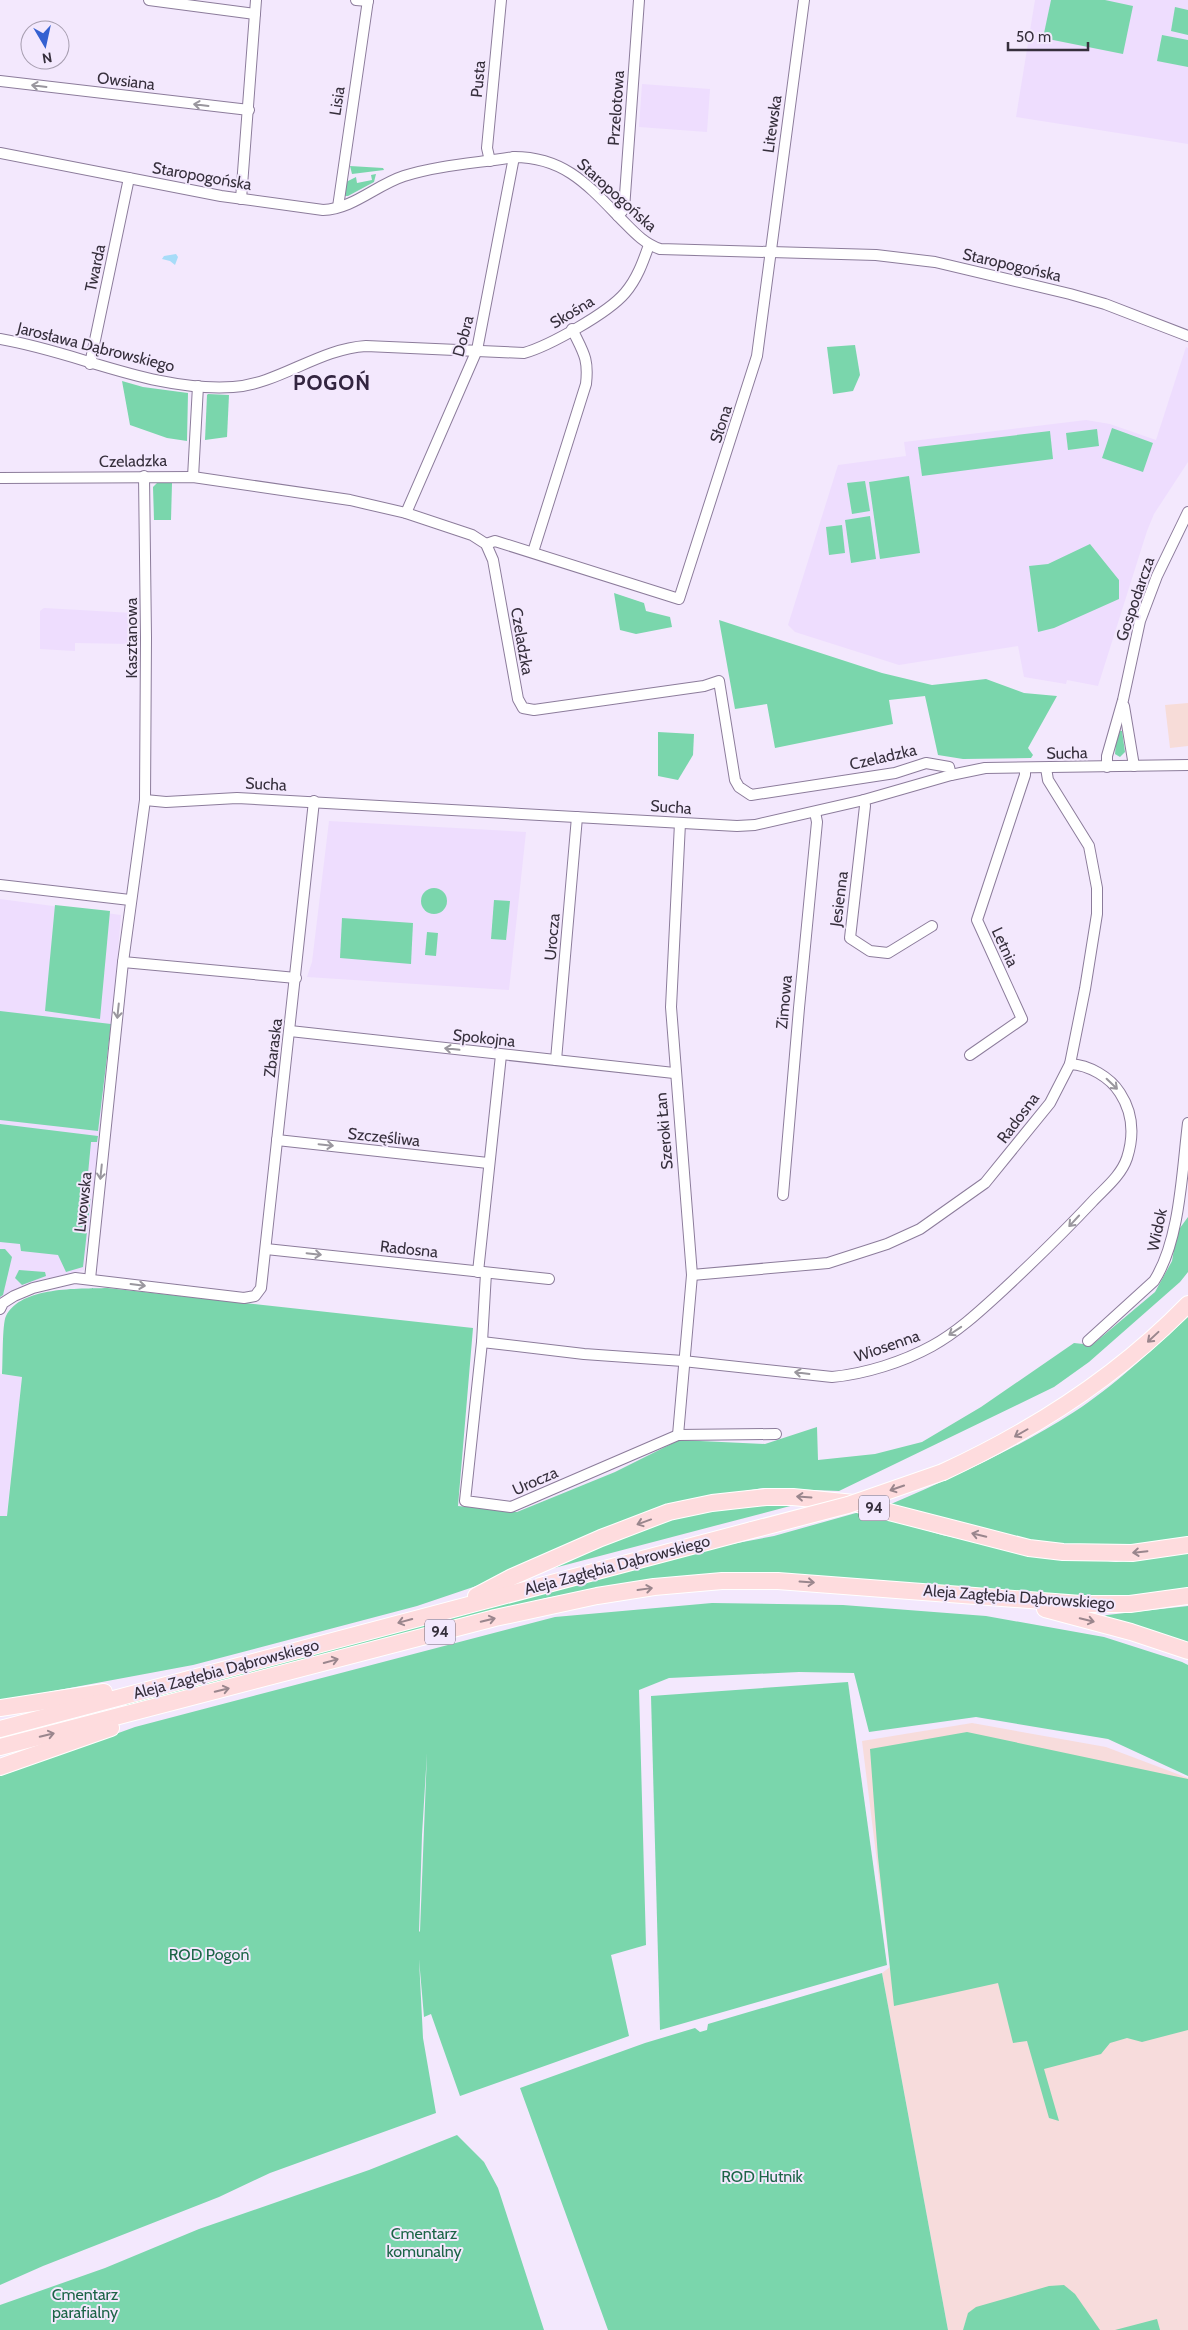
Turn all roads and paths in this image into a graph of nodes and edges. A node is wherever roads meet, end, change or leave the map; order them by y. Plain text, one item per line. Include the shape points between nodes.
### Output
1 (149, 0) edge
2 (256, 0) edge
3 (356, 0) edge
4 (368, 0) edge
5 (501, 0) edge
6 (639, 0) edge
7 (804, 0) edge
8 (255, 14) junction
9 (0, 81) edge
10 (249, 110) junction
11 (0, 153) edge
12 (514, 156) junction
13 (490, 161) junction
14 (129, 178) junction
15 (241, 199) junction
16 (338, 207) junction
17 (618, 216) junction
18 (649, 245) junction
19 (771, 252) junction
20 (572, 330) junction
21 (1188, 336) edge
22 (0, 339) edge
23 (477, 350) junction
24 (90, 364) junction
25 (198, 386) junction
26 (144, 476) junction
27 (193, 477) junction
28 (0, 478) edge
29 (1188, 512) edge
30 (406, 513) junction
31 (486, 544) junction
32 (533, 552) junction
33 (1123, 700) junction
34 (1188, 765) edge
35 (1134, 766) junction
36 (1107, 767) junction
37 (1025, 768) junction
38 (1046, 768) junction
39 (951, 775) junction
40 (145, 800) junction
41 (864, 800) junction
42 (314, 801) junction
43 (815, 812) junction
44 (577, 817) junction
45 (680, 823) junction
46 (0, 885) edge
47 (130, 900) junction
48 (932, 926) dead end
49 (123, 962) junction
50 (296, 978) junction
51 (290, 1031) junction
52 (501, 1055) junction
53 (970, 1055) dead end
54 (556, 1060) junction
55 (1070, 1064) junction
56 (674, 1073) junction
57 (1188, 1123) edge
58 (277, 1140) junction
59 (488, 1163) junction
60 (783, 1195) dead end
61 (266, 1249) junction
62 (482, 1273) junction
63 (692, 1275) junction
64 (90, 1279) junction
65 (549, 1279) dead end
66 (1188, 1304) edge
67 (0, 1308) edge
68 (1088, 1341) dead end
69 (482, 1342) junction
70 (683, 1361) junction
71 (776, 1434) dead end
72 (678, 1435) junction
73 (1188, 1545) edge
74 (989, 1596) junction
75 (1188, 1596) edge
76 (452, 1609) junction
77 (1188, 1651) edge
78 (173, 1682) junction
79 (175, 1702) junction
80 (0, 1708) edge
81 (0, 1729) edge
82 (0, 1747) edge
83 (0, 1767) edge

1 - 8 street
2 - 8 street
3 - 4 street
4 - 16 street, Lisia
5 - 13 street, Pusta via 487,148
6 - 17 street, Przelotowa via 624,209
7 - 19 street, Litewska
8 - 10 street
10 -> 9 street, Owsiana
10 - 15 street
11 - 14 street, Staropogońska
12 - 13 street, Staropogońska
12 - 17 street, Staropogońska via 545,160 564,168 582,180
12 - 23 street, Dobra
13 - 16 street, Staropogońska via 405,176
14 - 15 street, Staropogońska
14 - 24 street, Twarda
15 - 16 street, Staropogońska via 323,210
17 - 18 street, Staropogońska
18 - 19 street, Staropogońska via 660,249
18 - 20 street, Skośna via 639,272 625,293 603,312
19 - 21 street, Staropogońska via 876,254 935,262 1105,304
19 - 32 street, Słona via 754,366 679,600
20 - 23 street, Skośna via 542,348 524,353
20 - 32 street via 586,353 586,384
22 - 24 street, Jarosława Dąbrowskiego via 49,350
23 - 25 street, Jarosława Dąbrowskiego via 346,347 251,385
23 - 30 street, Dobra
24 - 25 street, Jarosława Dąbrowskiego via 144,378
25 - 27 street
26 - 27 street, Czeladzka
26 - 28 street, Czeladzka
26 - 40 street, Kasztanowa
27 - 30 street, Czeladzka via 350,500
29 - 33 street, Gospodarcza via 1148,597
30 - 31 street, Czeladzka via 472,535
31 - 32 street via 495,541
31 - 39 street, Czeladzka via 493,560 518,699 523,708 534,710 704,686 719,681 735,780 751,795 895,773 926,763 949,767
33 - 35 street, Gospodarcza
33 - 36 street, Gospodarcza via 1107,756
34 - 35 street, Sucha
35 - 36 street, Sucha
36 - 38 street, Sucha
37 - 38 street, Sucha
37 - 39 street, Sucha via 985,768
37 - 53 street, Letnia via 977,920 1022,1019
38 - 55 street, Radosna via 1048,780 1090,846 1097,888 1095,924
39 - 41 street, Sucha
40 - 42 street, Sucha via 236,798
40 - 47 street, Lwowska
41 - 43 street, Sucha
41 - 48 street, Jesienna via 850,938 870,951 888,953
42 - 44 street, Sucha
42 - 50 street, Zbaraska
43 - 45 street, Sucha via 755,825
43 - 60 street, Zimowa via 817,822
44 - 45 street, Sucha
44 - 54 street, Urocza
45 - 56 street, Szeroki Łan via 671,1008
46 - 47 street
47 - 49 street, Lwowska
49 - 50 street
49 -> 64 street, Lwowska
50 - 51 street, Zbaraska
52 -> 51 street, Spokojna
51 - 58 street, Zbaraska
52 - 54 street, Spokojna
52 - 59 street, Urocza
54 - 56 street, Spokojna
55 - 63 street, Radosna via 1050,1103 985,1184 920,1229 887,1244 828,1263
55 -> 70 street, Wiosenna via 1082,1064 1103,1076 1115,1084 1126,1101 1132,1130 1127,1159 1118,1175 1059,1238 969,1321 916,1354 848,1375 832,1377
56 - 63 street, Szeroki Łan
57 - 68 street, Widok via 1169,1253 1162,1269 1154,1281
58 -> 59 street, Szczęśliwa
58 - 61 street, Zbaraska
59 - 62 street, Urocza
61 -> 62 street, Radosna
64 -> 61 street, Zbaraska via 244,1298 255,1296 261,1288
62 - 65 street, Radosna
62 - 69 street, Urocza
63 - 70 street, Szeroki Łan
64 - 67 street via 75,1278 33,1288 14,1296
66 -> 76 main road, Aleja Zagłębia Dąbrowskiego / 94, bridge via 1137,1352 1079,1396 1026,1430 943,1472 848,1505
69 - 70 street, Wiosenna
69 - 72 street, Urocza via 465,1501 511,1507
70 - 72 street, Szeroki Łan
71 - 72 street, Urocza
73 -> 76 main road, 94 via 1132,1553 1063,1552 1028,1548 854,1503 766,1497 670,1512 512,1577
74 - 75 main road, Aleja Zagłębia Dąbrowskiego via 1109,1604
74 -> 77 main road, 94 via 1092,1620
79 -> 74 main road, Aleja Zagłębia Dąbrowskiego / 94 via 540,1607 654,1587 722,1581 778,1581
76 -> 78 main road, Aleja Zagłębia Dąbrowskiego / 94
78 - 80 main road
78 - 81 main road, Aleja Zagłębia Dąbrowskiego / 94
82 -> 79 main road, Aleja Zagłębia Dąbrowskiego / 94
79 - 83 main road via 62,1747

